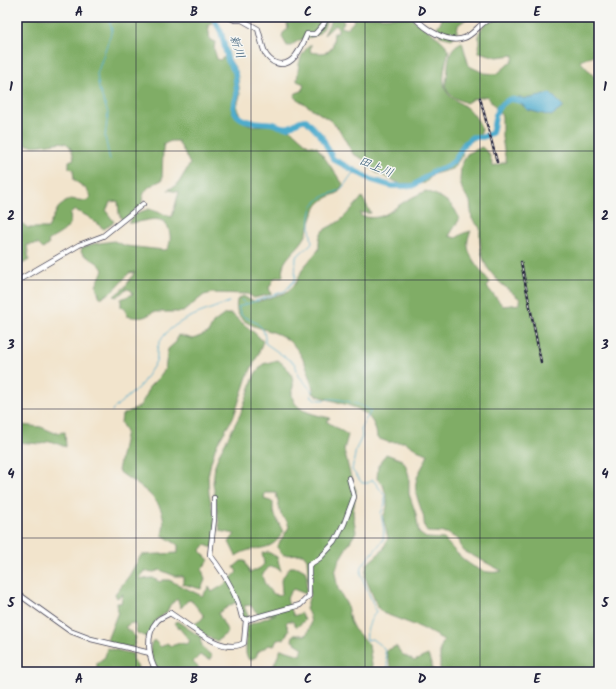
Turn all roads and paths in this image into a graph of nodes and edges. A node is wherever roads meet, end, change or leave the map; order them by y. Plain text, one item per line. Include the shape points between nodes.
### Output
1 (229, 17) edge
2 (327, 17) edge
3 (414, 17) edge
4 (502, 17) edge
5 (143, 204) dead end
6 (17, 281) edge
7 (349, 478) dead end
8 (214, 498) dead end
9 (17, 593) edge
10 (246, 620) junction
11 (150, 653) junction
12 (157, 672) edge

1 - 2 street via 242,20 258,29 265,53 278,64 293,59 301,49 307,34 316,34
3 - 4 street via 434,32 455,40 470,35 486,21
5 - 6 street via 103,236 79,245
7 - 10 street via 354,497 338,538 320,558 309,565 309,596 300,604
8 - 10 street via 210,555 222,571 238,602 242,617
9 - 11 street via 70,631
10 - 11 street via 244,643 233,646 207,638 170,613 160,617 154,625
11 - 12 street via 151,662

